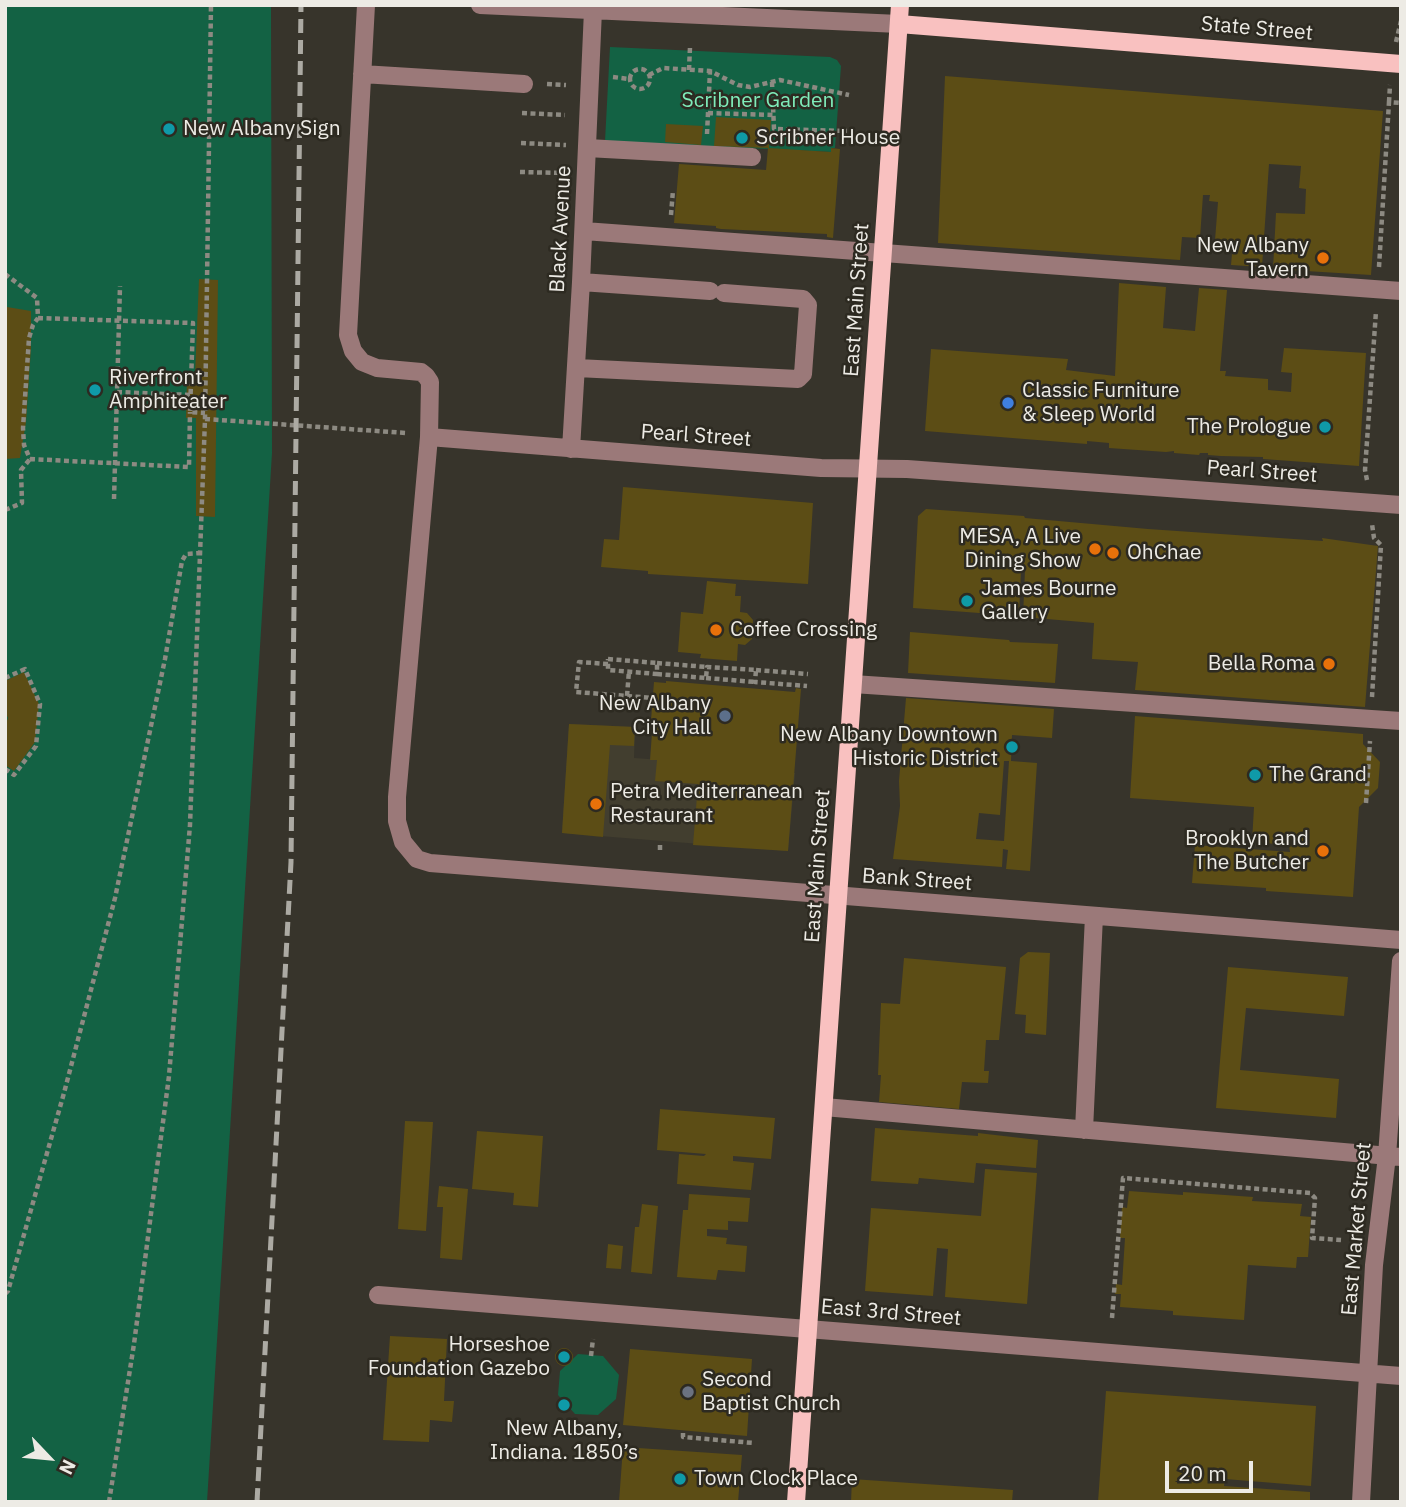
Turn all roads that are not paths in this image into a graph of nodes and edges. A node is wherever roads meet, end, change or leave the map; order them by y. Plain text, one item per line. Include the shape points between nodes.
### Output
1 (366, 5) edge
2 (480, 5) edge
3 (900, 5) edge
4 (593, 10) junction
5 (899, 24) junction
6 (1401, 64) edge
7 (362, 74) junction
8 (524, 83) dead end
9 (587, 148) junction
10 (752, 157) dead end
11 (584, 231) junction
12 (883, 252) junction
13 (581, 282) junction
14 (1401, 291) edge
15 (577, 368) junction
16 (429, 437) junction
17 (571, 449) junction
18 (868, 467) junction
19 (1401, 505) edge
20 (853, 684) junction
21 (1401, 722) edge
22 (839, 896) junction
23 (1094, 916) junction
24 (1401, 940) edge
25 (1401, 961) edge
26 (824, 1107) junction
27 (1084, 1129) junction
28 (1394, 1156) edge
29 (378, 1295) dead end
30 (808, 1329) junction
31 (1368, 1374) junction
32 (1401, 1376) edge
33 (796, 1502) edge
34 (1361, 1502) edge

1 - 7 street
2 - 4 street, State Street
3 - 5 main road, East Main Street
4 - 5 street, State Street
4 - 9 street, Black Avenue
5 - 6 main road, State Street
5 - 12 main road, East Main Street
7 - 8 street
7 - 16 street via 348,335 352,351 362,362 426,376 430,382
9 - 10 street
9 - 11 street, Black Avenue
11 - 12 street
11 - 13 street, Black Avenue
12 - 14 street
12 - 18 main road, East Main Street
13 - 15 street, Black Avenue
13 - 15 street via 803,299 808,305 803,374 798,379
15 - 17 street, Black Avenue
16 - 17 street, Pearl Street
16 - 22 street, Bank Street via 397,797 403,842 417,859
17 - 18 street, Pearl Street via 821,468
18 - 19 street, Pearl Street
18 - 20 main road, East Main Street
20 - 21 street
20 - 22 main road, East Main Street
22 - 23 street, Bank Street
22 - 26 main road, East Main Street
23 - 24 street, Bank Street
23 - 27 street
25 - 28 street, East Market Street
26 - 27 street
26 - 30 main road, East Main Street
27 - 28 street
28 - 31 street, East Market Street via 1374,1265
29 - 30 street, East 3rd Street
30 - 31 street, East 3rd Street
30 - 33 main road, East Main Street
31 - 32 street, East 3rd Street
31 - 34 street, East Market Street

